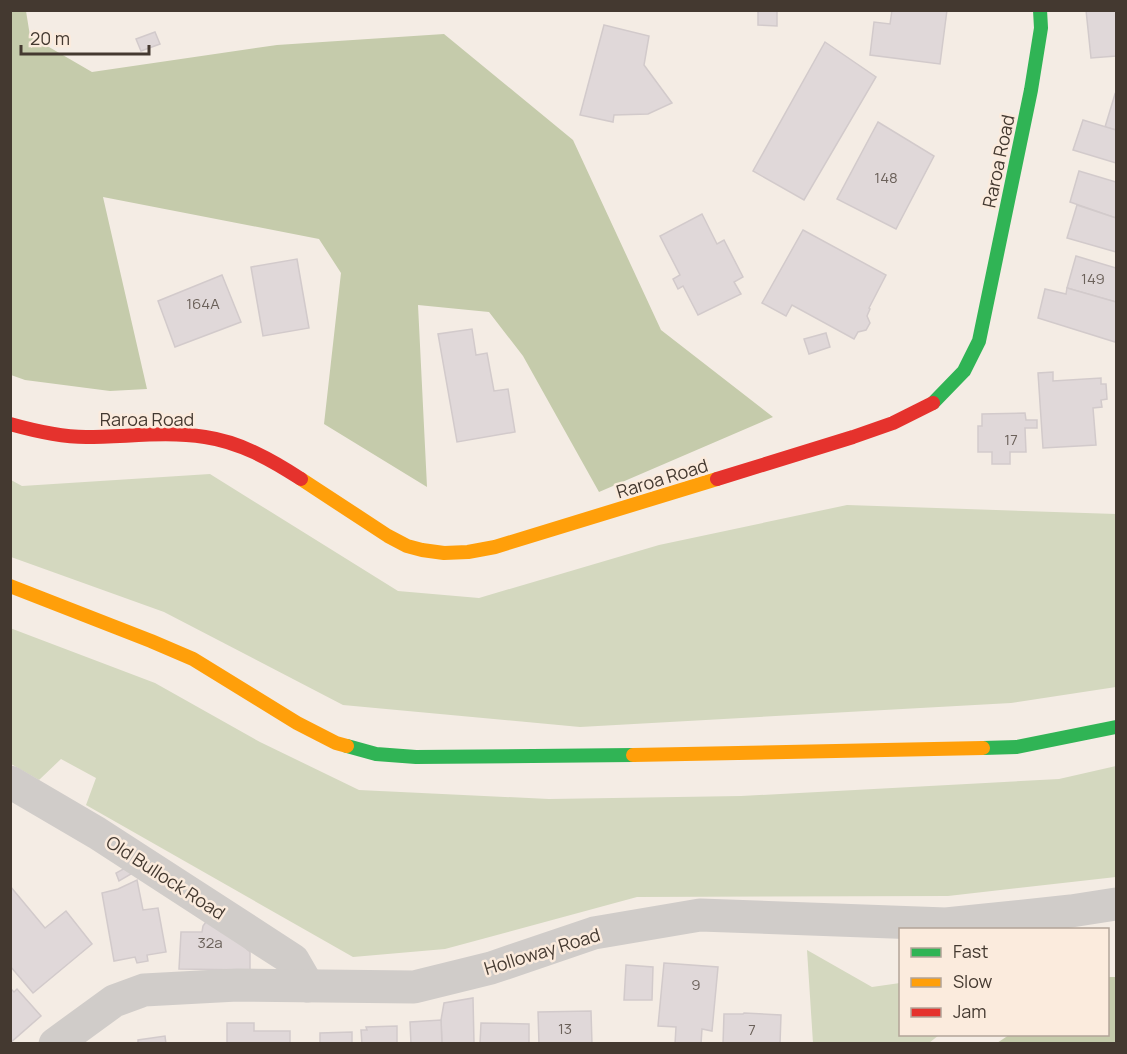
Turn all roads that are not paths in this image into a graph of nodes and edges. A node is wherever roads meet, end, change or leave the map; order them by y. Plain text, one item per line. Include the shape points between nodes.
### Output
1 (1040, 10) edge
2 (10, 424) edge
3 (10, 586) edge
4 (1116, 727) edge
5 (10, 782) edge
6 (1116, 904) edge
7 (308, 986) junction
8 (55, 1044) edge

1 - 2 main road, Raroa Road via 1041,28 1031,90 979,341 964,371 934,402 892,423 572,525 495,547 444,554 407,546 261,455 236,445 175,434 75,436
3 - 4 main road via 193,659 297,723 336,743 376,754 602,755 1017,747
5 - 7 street, Old Bullock Road via 97,833 293,960
6 - 7 street, Holloway Road via 946,924 700,915 594,933 491,968 414,987
7 - 8 street, Holloway Road via 144,990 114,1001

